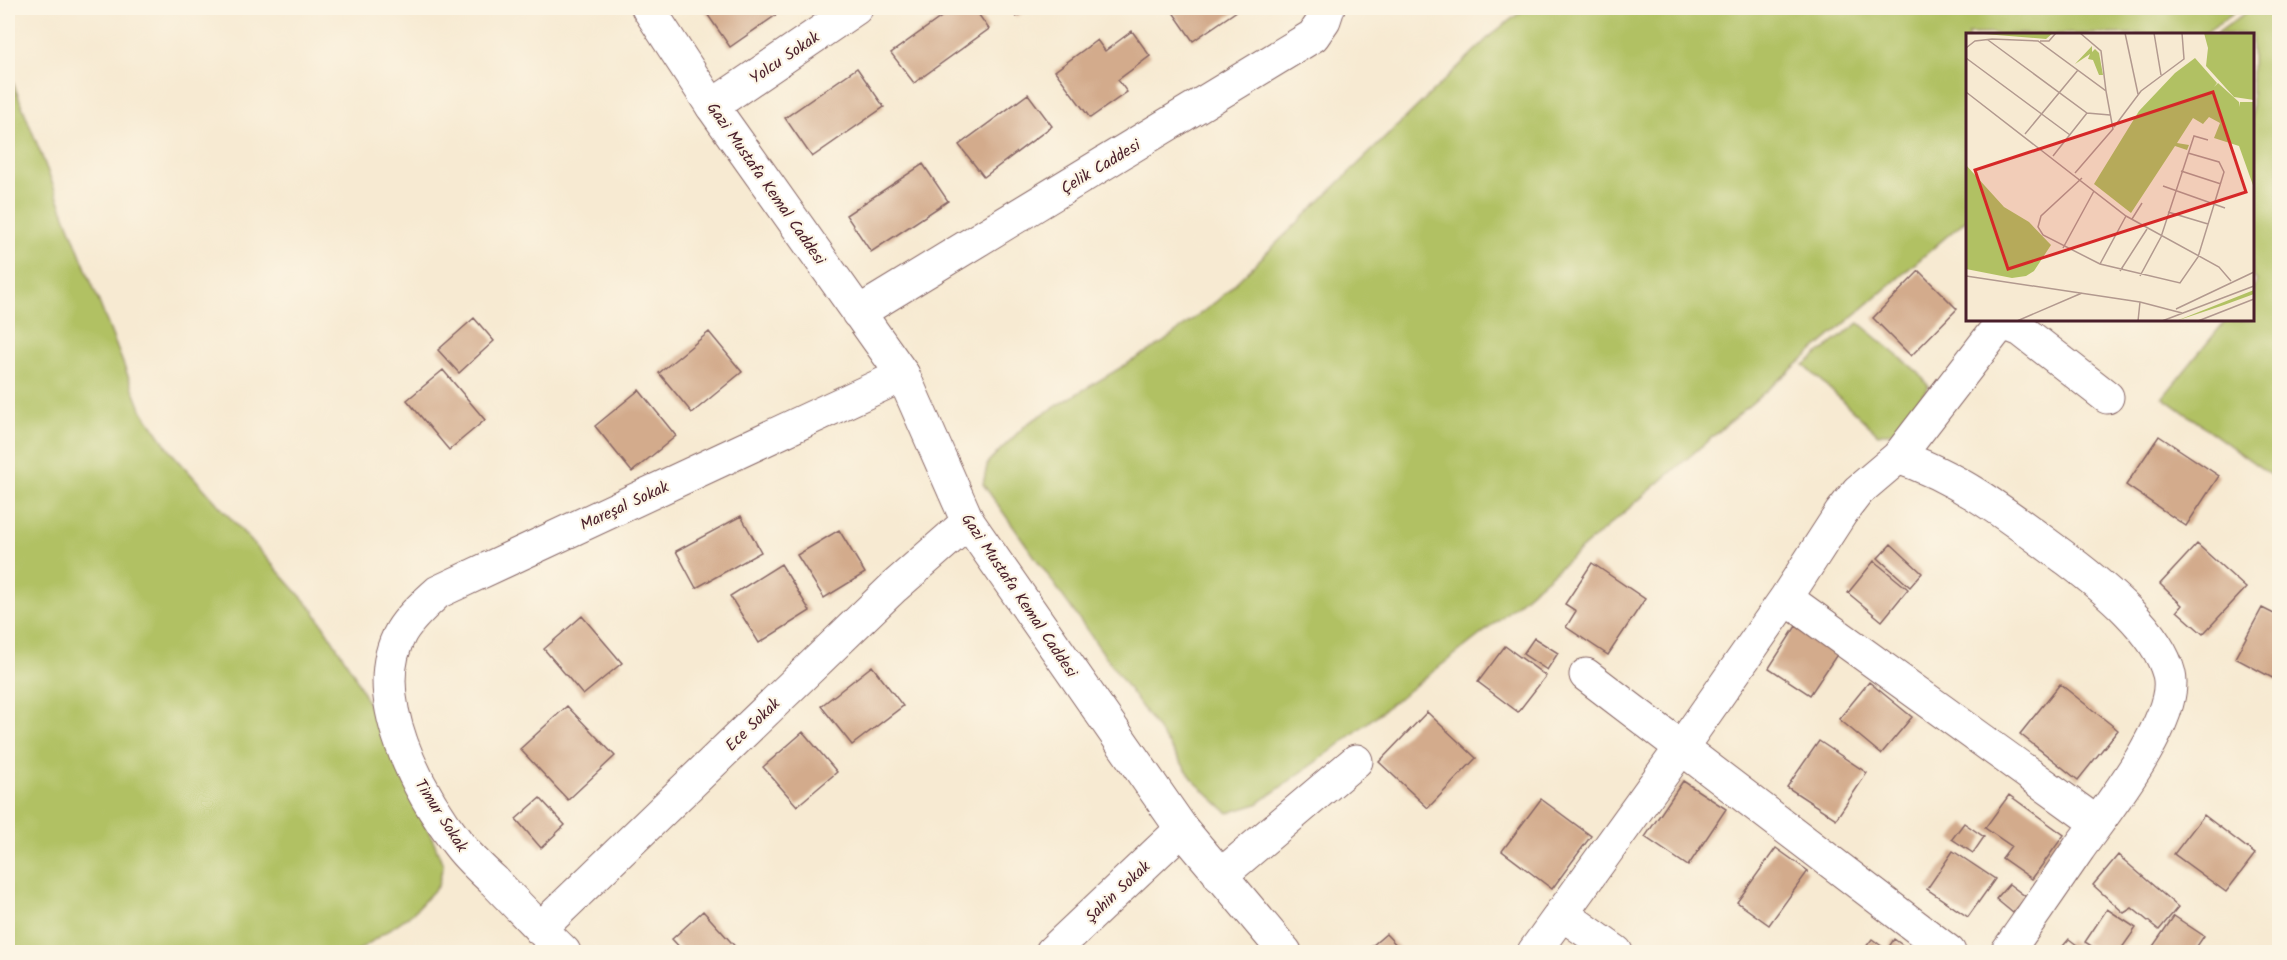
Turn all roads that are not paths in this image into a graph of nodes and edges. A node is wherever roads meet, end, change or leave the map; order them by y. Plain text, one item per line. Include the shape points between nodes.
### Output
1 (648, 8) edge
2 (856, 8) edge
3 (1331, 12) edge
4 (712, 106) junction
5 (858, 313) junction
6 (903, 375) junction
7 (2107, 397) dead end
8 (1898, 457) junction
9 (968, 522) junction
10 (1786, 598) junction
11 (1586, 675) dead end
12 (388, 678) joint
13 (1682, 748) junction
14 (1356, 761) dead end
15 (2097, 823) junction
16 (1182, 829) junction
17 (1220, 876) junction
18 (1561, 913) junction
19 (540, 929) junction
20 (564, 952) edge
21 (1052, 952) edge
22 (1285, 952) edge
23 (1534, 952) edge
24 (1616, 952) edge
25 (1949, 952) edge
26 (2007, 952) edge

1 - 4 street, Gazi Mustafa Kemal Caddesi
2 - 4 street, Yolcu Sokak
3 - 5 street, Çelik Caddesi via 1313,36
4 - 5 street, Gazi Mustafa Kemal Caddesi
5 - 6 street, Gazi Mustafa Kemal Caddesi
6 - 9 street, Gazi Mustafa Kemal Caddesi
6 - 12 street, Mareşal Sokak via 438,592 401,632
7 - 8 street via 2021,330 2000,326
8 - 10 street via 1858,491 1840,513
8 - 15 street via 1925,466 2002,511 2092,579 2142,627 2159,650 2170,676 2168,702 2137,766
9 - 16 street, Gazi Mustafa Kemal Caddesi
9 - 19 street, Ece Sokak via 894,587
10 - 13 street
10 - 15 street
11 - 13 street
12 - 19 street, Timur Sokak via 393,714 407,759 427,798 459,846
13 - 18 street
13 - 25 street
14 - 17 street
15 - 26 street
16 - 17 street, Gazi Mustafa Kemal Caddesi
16 - 21 street, Şahin Sokak
17 - 22 street, Gazi Mustafa Kemal Caddesi
18 - 23 street
18 - 24 street
19 - 20 street, Timur Sokak

